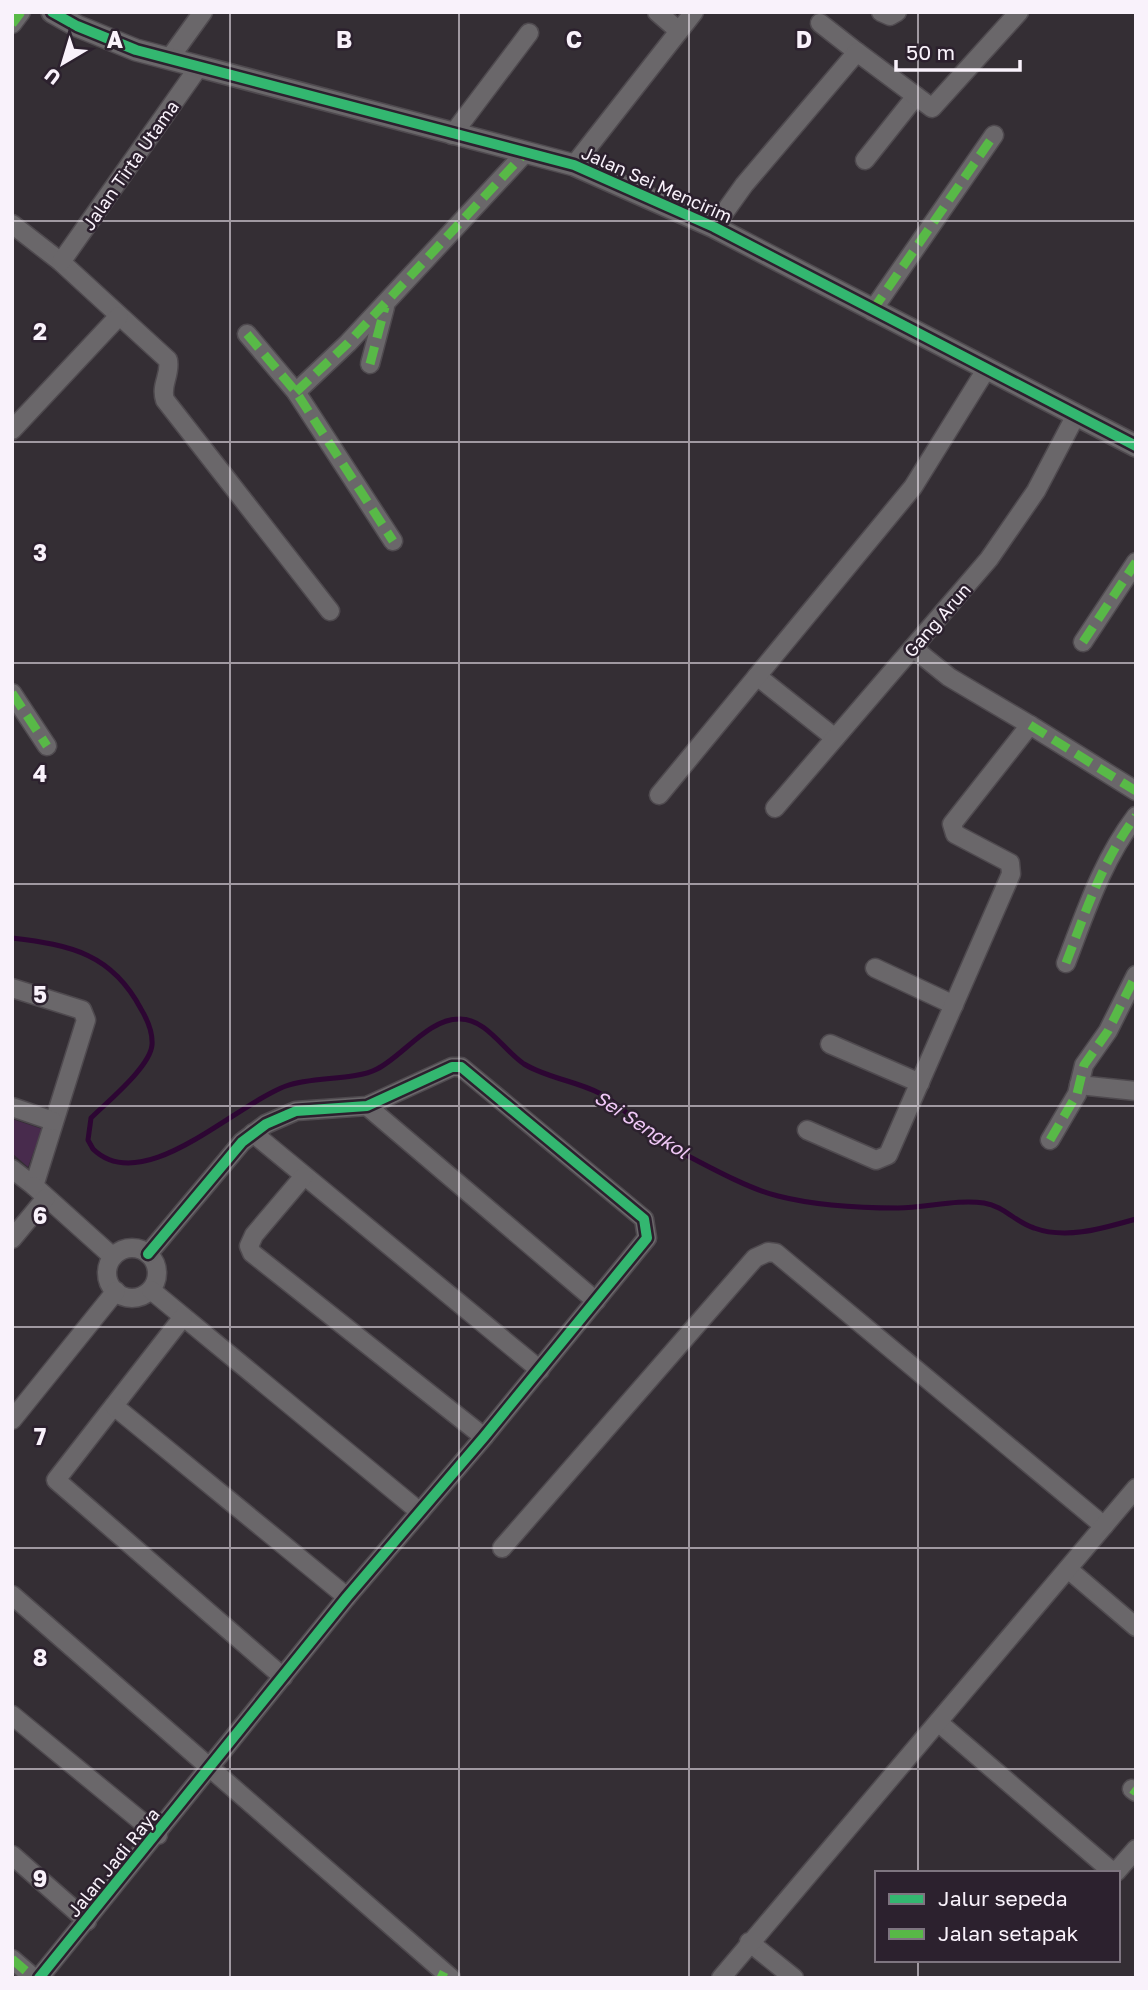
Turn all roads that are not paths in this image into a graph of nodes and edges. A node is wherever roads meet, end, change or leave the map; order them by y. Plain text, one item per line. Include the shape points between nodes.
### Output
1 (21, 12) edge
2 (52, 12) edge
3 (203, 12) edge
4 (657, 12) edge
5 (694, 12) edge
6 (881, 12) edge
7 (897, 12) edge
8 (1018, 12) edge
9 (82, 19) edge
10 (820, 23) dead end
11 (12, 24) edge
12 (679, 31) junction
13 (529, 33) dead end
14 (857, 52) junction
15 (169, 59) junction
16 (198, 68) junction
17 (916, 96) junction
18 (452, 135) junction
19 (994, 135) dead end
20 (525, 153) junction
21 (865, 159) dead end
22 (574, 165) junction
23 (12, 224) edge
24 (714, 227) junction
25 (61, 262) junction
26 (386, 303) junction
27 (872, 311) junction
28 (119, 316) junction
29 (247, 334) dead end
30 (370, 363) dead end
31 (987, 368) junction
32 (296, 392) junction
33 (1076, 415) junction
34 (12, 429) edge
35 (1136, 446) edge
36 (393, 541) dead end
37 (1136, 562) edge
38 (330, 611) dead end
39 (1083, 642) dead end
40 (913, 648) junction
41 (757, 676) junction
42 (12, 693) edge
43 (1030, 725) junction
44 (835, 738) junction
45 (47, 746) dead end
46 (1136, 791) edge
47 (659, 795) dead end
48 (775, 808) dead end
49 (1136, 816) edge
50 (1066, 963) dead end
51 (874, 968) dead end
52 (1136, 975) edge
53 (12, 988) edge
54 (954, 1005) junction
55 (830, 1044) dead end
56 (920, 1083) junction
57 (1079, 1085) junction
58 (1136, 1091) edge
59 (367, 1106) junction
60 (12, 1107) edge
61 (53, 1121) junction
62 (807, 1130) dead end
63 (253, 1133) junction
64 (1050, 1140) dead end
65 (12, 1169) edge
66 (304, 1176) junction
67 (40, 1192) junction
68 (12, 1239) edge
69 (148, 1254) junction
70 (113, 1257) junction
71 (151, 1290) junction
72 (116, 1292) junction
73 (596, 1301) junction
74 (183, 1317) junction
75 (540, 1370) junction
76 (114, 1406) junction
77 (12, 1420) edge
78 (484, 1437) junction
79 (1136, 1488) edge
80 (419, 1512) junction
81 (1104, 1526) junction
82 (502, 1548) dead end
83 (1068, 1569) junction
84 (12, 1595) edge
85 (347, 1597) junction
86 (1136, 1627) edge
87 (284, 1677) junction
88 (12, 1715) edge
89 (938, 1722) junction
90 (212, 1768) junction
91 (158, 1835) junction
92 (1136, 1849) edge
93 (12, 1855) edge
94 (1114, 1871) edge
95 (1117, 1871) edge
96 (87, 1921) junction
97 (749, 1942) junction
98 (12, 1959) edge
99 (34, 1978) edge
100 (39, 1978) edge
101 (451, 1978) edge
102 (721, 1978) edge
103 (793, 1978) edge

1 - 11 street
2 - 9 street, Jalan Sei Mencirim
3 - 15 street
4 - 12 street
5 - 12 street
6 - 7 street via 890,16
8 - 17 street via 936,107
9 - 15 street, Jalan Sei Mencirim via 136,50
10 - 14 street
12 - 22 street
13 - 18 street
14 - 17 street
14 - 24 street
15 - 16 street, Jalan Sei Mencirim
16 - 18 street, Jalan Sei Mencirim
16 - 25 street, Jalan Tirta Utama
17 - 21 street
18 - 20 street, Jalan Sei Mencirim
19 - 27 street
20 - 22 street, Jalan Sei Mencirim
20 - 26 street
22 - 24 street, Jalan Sei Mencirim
23 - 25 street
24 - 27 street, Jalan Sei Mencirim
25 - 28 street
26 - 30 street
26 - 32 street
27 - 31 street, Jalan Sei Mencirim
28 - 34 street
28 - 38 street via 168,360 162,388 165,400
29 - 32 street
31 - 33 street, Jalan Sei Mencirim
31 - 41 street via 913,487
32 - 36 street
33 - 35 street, Jalan Sei Mencirim
33 - 40 street, Gang Arun via 1036,491 989,559
37 - 39 street
40 - 43 street via 949,677
40 - 44 street, Gang Arun
41 - 44 street
41 - 47 street
42 - 45 street
43 - 46 street
43 - 54 street via 952,824 955,834 1013,867
44 - 48 street, Gang Arun
49 - 50 street via 1099,875
51 - 54 street
52 - 57 street via 1108,1031 1084,1065
53 - 61 street via 85,1014
54 - 56 street
55 - 56 street
56 - 62 street via 883,1159
57 - 58 street
57 - 64 street
59 - 63 street via 296,1111
59 - 73 street
59 - 73 street, Jalan Jadi Raya via 443,1069 461,1067 644,1219 647,1238
60 - 61 street
61 - 67 street
63 - 66 street
63 - 69 street
65 - 67 street
66 - 75 street
66 - 78 street via 254,1234 249,1246 252,1253
67 - 68 street
67 - 70 street
69 - 70 street via 126,1249
69 - 71 street via 156,1267
70 - 72 street via 108,1278
71 - 72 street via 137,1297
71 - 74 street
72 - 77 street
73 - 75 street, Jalan Jadi Raya
74 - 76 street
74 - 80 street
75 - 78 street, Jalan Jadi Raya
76 - 85 street
76 - 87 street via 58,1475 60,1486
78 - 80 street, Jalan Jadi Raya
79 - 81 street
80 - 85 street, Jalan Jadi Raya
81 - 82 street via 776,1253 768,1252 755,1258
81 - 83 street
83 - 86 street
83 - 89 street
84 - 90 street
85 - 87 street, Jalan Jadi Raya
87 - 90 street, Jalan Jadi Raya
88 - 91 street
89 - 94 street
89 - 97 street
90 - 91 street, Jalan Jadi Raya
90 - 101 street
91 - 96 street, Jalan Jadi Raya
92 - 95 street
93 - 96 street
96 - 100 street, Jalan Jadi Raya
97 - 102 street
97 - 103 street
98 - 99 street

